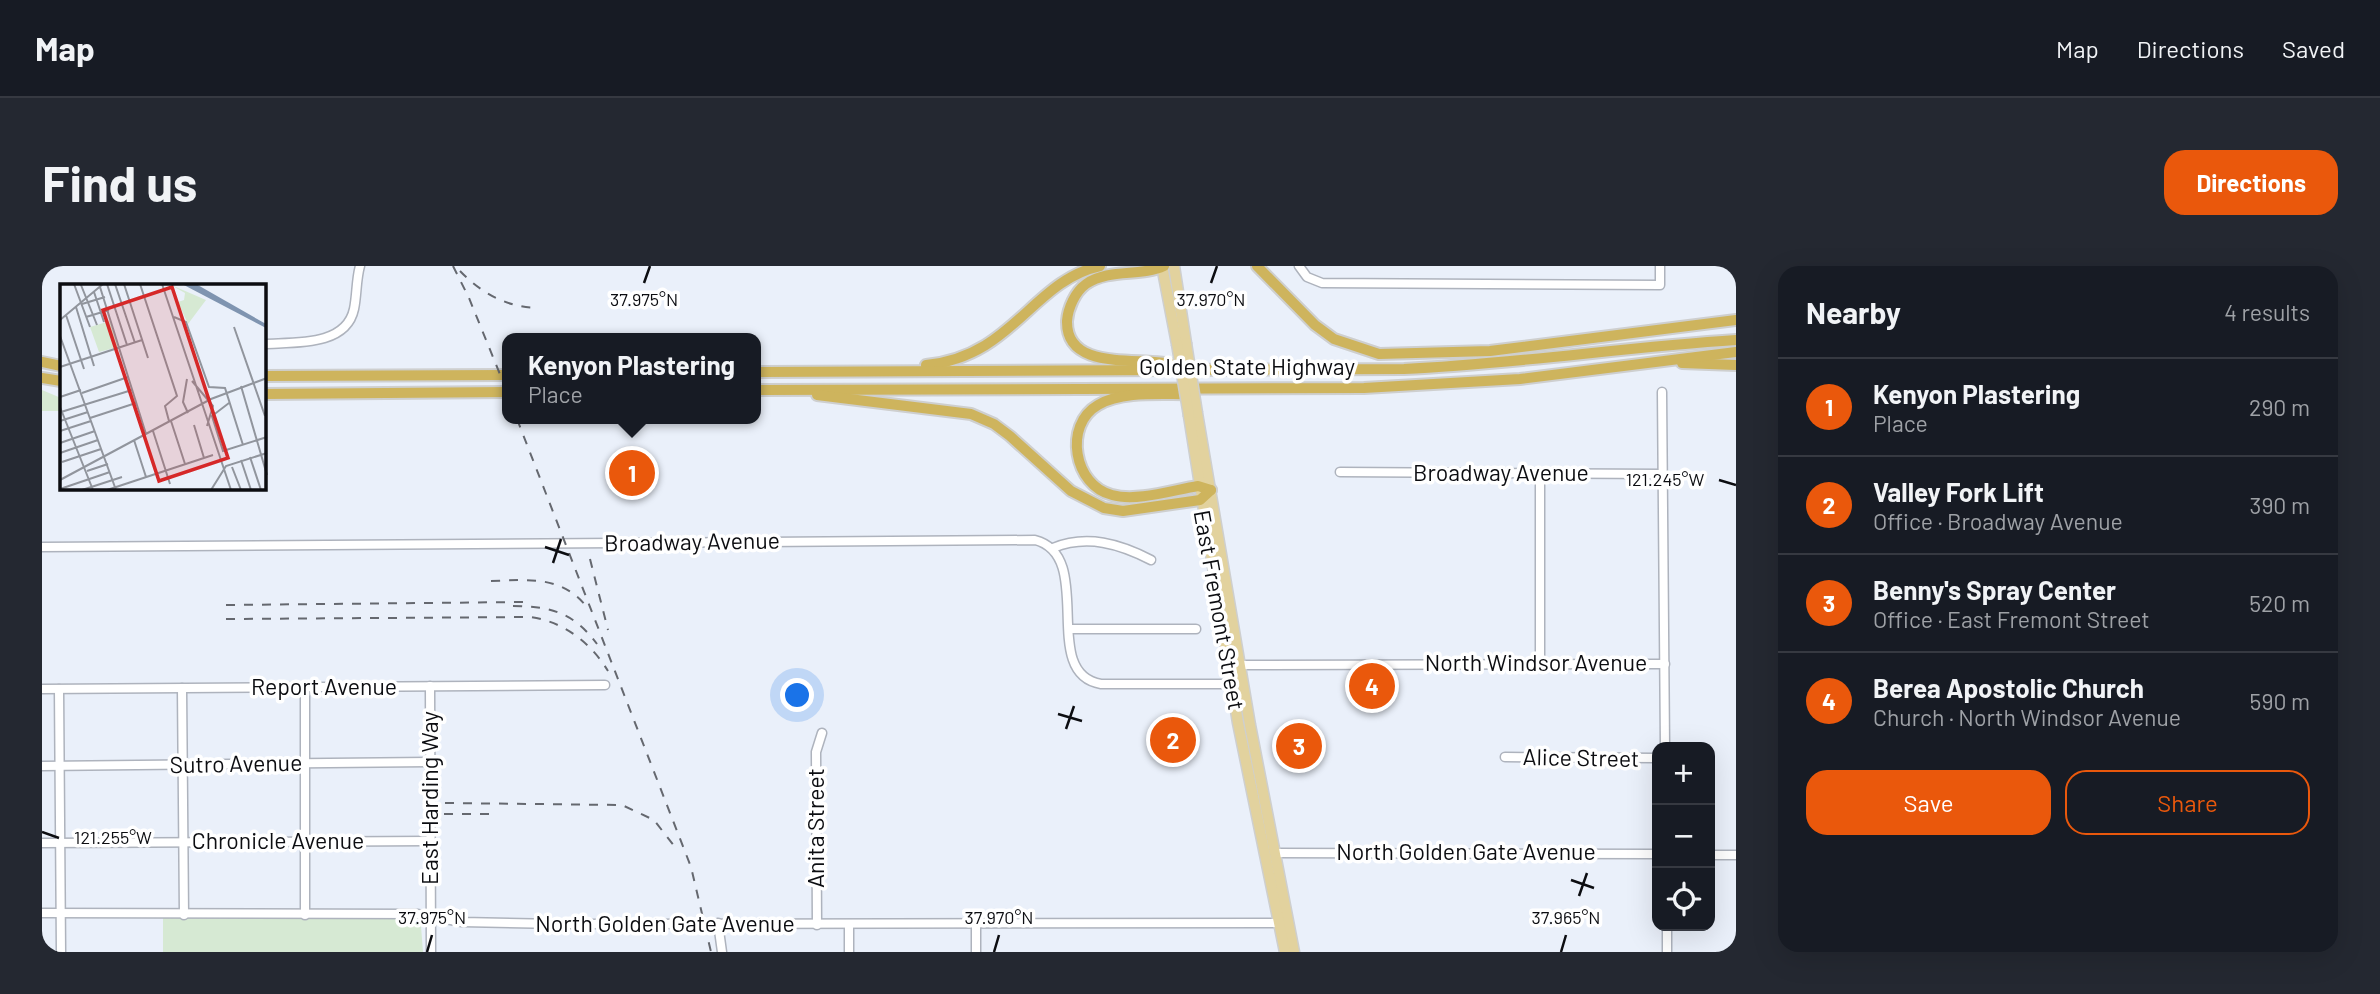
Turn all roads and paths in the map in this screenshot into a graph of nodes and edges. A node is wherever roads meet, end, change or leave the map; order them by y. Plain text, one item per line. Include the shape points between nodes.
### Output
1 (360, 266) edge
2 (1100, 266) edge
3 (1174, 266) edge
4 (1257, 266) edge
5 (1299, 266) edge
6 (1660, 266) edge
7 (1163, 267) edge
8 (1736, 320) edge
9 (1736, 331) edge
10 (1736, 340) edge
11 (1699, 342) junction
12 (266, 344) edge
13 (1182, 344) junction
14 (1736, 352) edge
15 (42, 362) edge
16 (1654, 362) junction
17 (1736, 365) edge
18 (60, 366) edge
19 (1183, 370) junction
20 (761, 372) edge
21 (839, 372) junction
22 (502, 374) edge
23 (266, 376) edge
24 (42, 378) edge
25 (60, 381) edge
26 (1227, 387) junction
27 (761, 390) edge
28 (773, 390) junction
29 (502, 392) edge
30 (1662, 393) dead end
31 (266, 394) edge
32 (1193, 415) junction
33 (1340, 472) dead end
34 (1540, 473) junction
35 (1662, 474) junction
36 (1198, 486) junction
37 (1211, 489) junction
38 (1200, 500) junction
39 (42, 547) edge
40 (1053, 548) junction
41 (1151, 560) dead end
42 (1069, 629) junction
43 (1196, 629) dead end
44 (1540, 663) junction
45 (1665, 664) junction
46 (1240, 665) junction
47 (1228, 666) junction
48 (1232, 684) junction
49 (605, 685) dead end
50 (305, 687) junction
51 (430, 687) junction
52 (182, 688) junction
53 (42, 689) edge
54 (60, 689) junction
55 (822, 733) dead end
56 (1665, 742) edge
57 (1505, 757) dead end
58 (1652, 758) edge
59 (430, 762) junction
60 (305, 764) junction
61 (60, 765) junction
62 (182, 765) junction
63 (42, 766) edge
64 (306, 841) junction
65 (430, 841) junction
66 (60, 842) junction
67 (183, 842) junction
68 (42, 843) edge
69 (1275, 853) junction
70 (1652, 854) edge
71 (1715, 855) edge
72 (1736, 855) edge
73 (42, 913) edge
74 (61, 913) junction
75 (184, 915) junction
76 (305, 915) junction
77 (432, 918) junction
78 (718, 923) junction
79 (1284, 923) junction
80 (976, 924) junction
81 (817, 925) junction
82 (849, 925) junction
83 (1667, 931) edge
84 (61, 952) edge
85 (431, 952) edge
86 (722, 952) edge
87 (849, 952) edge
88 (976, 952) edge
89 (1285, 952) edge
90 (1294, 952) edge
91 (1667, 952) edge

1 - 12 street via 354,310 341,330 313,341
2 - 21 highway via 1069,279 970,356 936,364
3 - 13 main road, East Fremont Street
4 - 8 highway via 1334,339 1379,354 1490,351
5 - 6 street via 1307,277 1322,283 1660,285
7 - 13 main road, East Fremont Street
7 - 19 highway via 1113,274 1086,285 1072,303 1067,328 1087,354 1172,364
9 - 11 highway
10 - 11 highway, Golden State Highway
11 - 19 highway, Golden State Highway via 1455,367
13 - 32 main road, East Fremont Street, bridge
14 - 16 highway, Golden State Highway
15 - 18 highway
16 - 17 highway
16 - 26 highway, Golden State Highway via 1439,385
19 - 21 highway, Golden State Highway
20 - 21 highway, Golden State Highway
22 - 23 highway
24 - 25 highway
26 - 28 highway, Golden State Highway
26 - 36 highway via 1105,402 1086,415 1079,429 1080,467 1090,482 1106,493 1125,496
27 - 28 highway, Golden State Highway
28 - 38 highway via 971,414 1010,436 1071,491 1104,508 1123,511
29 - 31 highway
30 - 35 street
32 - 36 main road, East Fremont Street
32 - 37 main road, East Fremont Street
33 - 34 street, Broadway Avenue
34 - 35 street, Broadway Avenue
34 - 44 street
35 - 45 street
36 - 37 highway
36 - 38 main road, East Fremont Street
37 - 38 highway
37 - 46 main road, East Fremont Street
38 - 47 main road, East Fremont Street
39 - 40 street, Broadway Avenue via 942,539 1035,540
40 - 41 street via 1068,542 1112,542
40 - 42 street via 1064,572
42 - 43 street
42 - 48 street via 1074,666 1091,682
44 - 45 street, North Windsor Avenue
44 - 46 street, North Windsor Avenue
45 - 56 street
46 - 47 main road
46 - 69 main road, East Fremont Street
47 - 48 main road, East Fremont Street
48 - 79 main road, East Fremont Street
49 - 51 street, Report Avenue
50 - 51 street, Report Avenue
50 - 52 street, Report Avenue
50 - 60 street
51 - 59 street, East Harding Way
52 - 54 street, Report Avenue
52 - 62 street
53 - 54 street, Report Avenue
54 - 61 street
55 - 81 street, Anita Street via 816,757
57 - 58 street, Alice Street
59 - 60 street, Sutro Avenue
59 - 65 street, East Harding Way
60 - 62 street, Sutro Avenue
60 - 64 street
61 - 62 street, Sutro Avenue
61 - 63 street, Sutro Avenue
61 - 66 street
62 - 67 street
64 - 65 street, Chronicle Avenue
64 - 67 street, Chronicle Avenue
64 - 76 street
65 - 77 street, East Harding Way
66 - 67 street, Chronicle Avenue
66 - 68 street, Chronicle Avenue
66 - 74 street
67 - 75 street
69 - 70 street, North Golden Gate Avenue
69 - 79 main road, East Fremont Street
71 - 72 street
73 - 74 street, North Golden Gate Avenue
74 - 75 street, North Golden Gate Avenue
74 - 84 street
75 - 76 street, North Golden Gate Avenue
76 - 77 street, North Golden Gate Avenue
77 - 78 street, North Golden Gate Avenue via 477,923
77 - 85 street, East Harding Way
78 - 81 street, North Golden Gate Avenue
78 - 86 street
79 - 80 street, North Golden Gate Avenue
79 - 89 main road, East Fremont Street
79 - 90 main road, East Fremont Street
80 - 82 street, North Golden Gate Avenue
80 - 88 street
81 - 82 street, North Golden Gate Avenue
82 - 87 street
83 - 91 street

